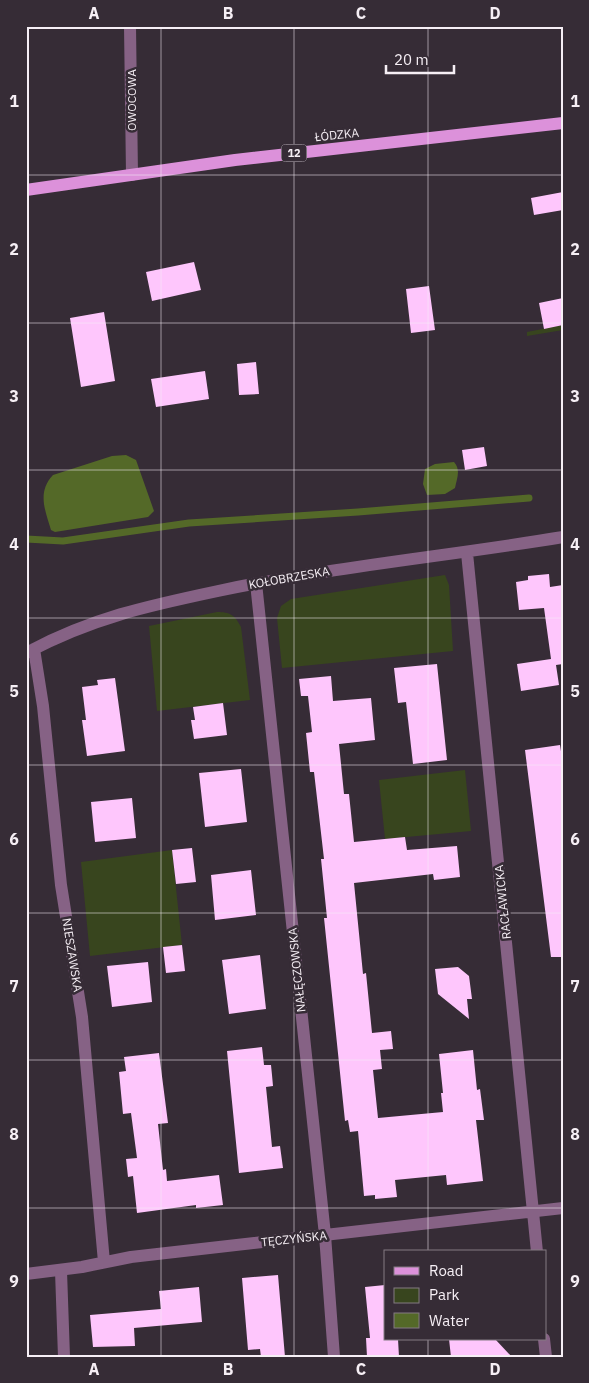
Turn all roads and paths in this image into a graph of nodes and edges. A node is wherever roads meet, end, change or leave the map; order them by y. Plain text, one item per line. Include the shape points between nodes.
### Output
1 (130, 26) edge
2 (563, 123) edge
3 (132, 175) junction
4 (26, 190) edge
5 (562, 538) edge
6 (467, 553) junction
7 (256, 583) junction
8 (30, 651) edge
9 (563, 1208) edge
10 (534, 1212) junction
11 (325, 1235) junction
12 (537, 1250) edge
13 (104, 1262) junction
14 (60, 1270) junction
15 (26, 1274) edge
16 (544, 1340) edge
17 (64, 1357) edge
18 (334, 1357) edge
19 (546, 1357) edge

1 - 3 street, OWOCOWA
2 - 3 main road, ŁÓDZKA / 12 via 235,160
3 - 4 main road, ŁÓDZKA / 12
5 - 6 street, KOŁOBRZESKA
6 - 7 street, KOŁOBRZESKA
6 - 10 street, RACŁAWICKA
7 - 8 street, KOŁOBRZESKA via 108,616
7 - 11 street, NAŁĘCZOWSKA
8 - 13 street, NIESZAWSKA via 43,706 62,893 82,1018
9 - 10 street, TĘCZYŃSKA
10 - 11 street, TĘCZYŃSKA
10 - 12 street, RACŁAWICKA
11 - 13 street, TĘCZYŃSKA
11 - 18 street, NAŁĘCZOWSKA
13 - 14 street, TĘCZYŃSKA
14 - 15 street, TĘCZYŃSKA
14 - 17 street
16 - 19 street

